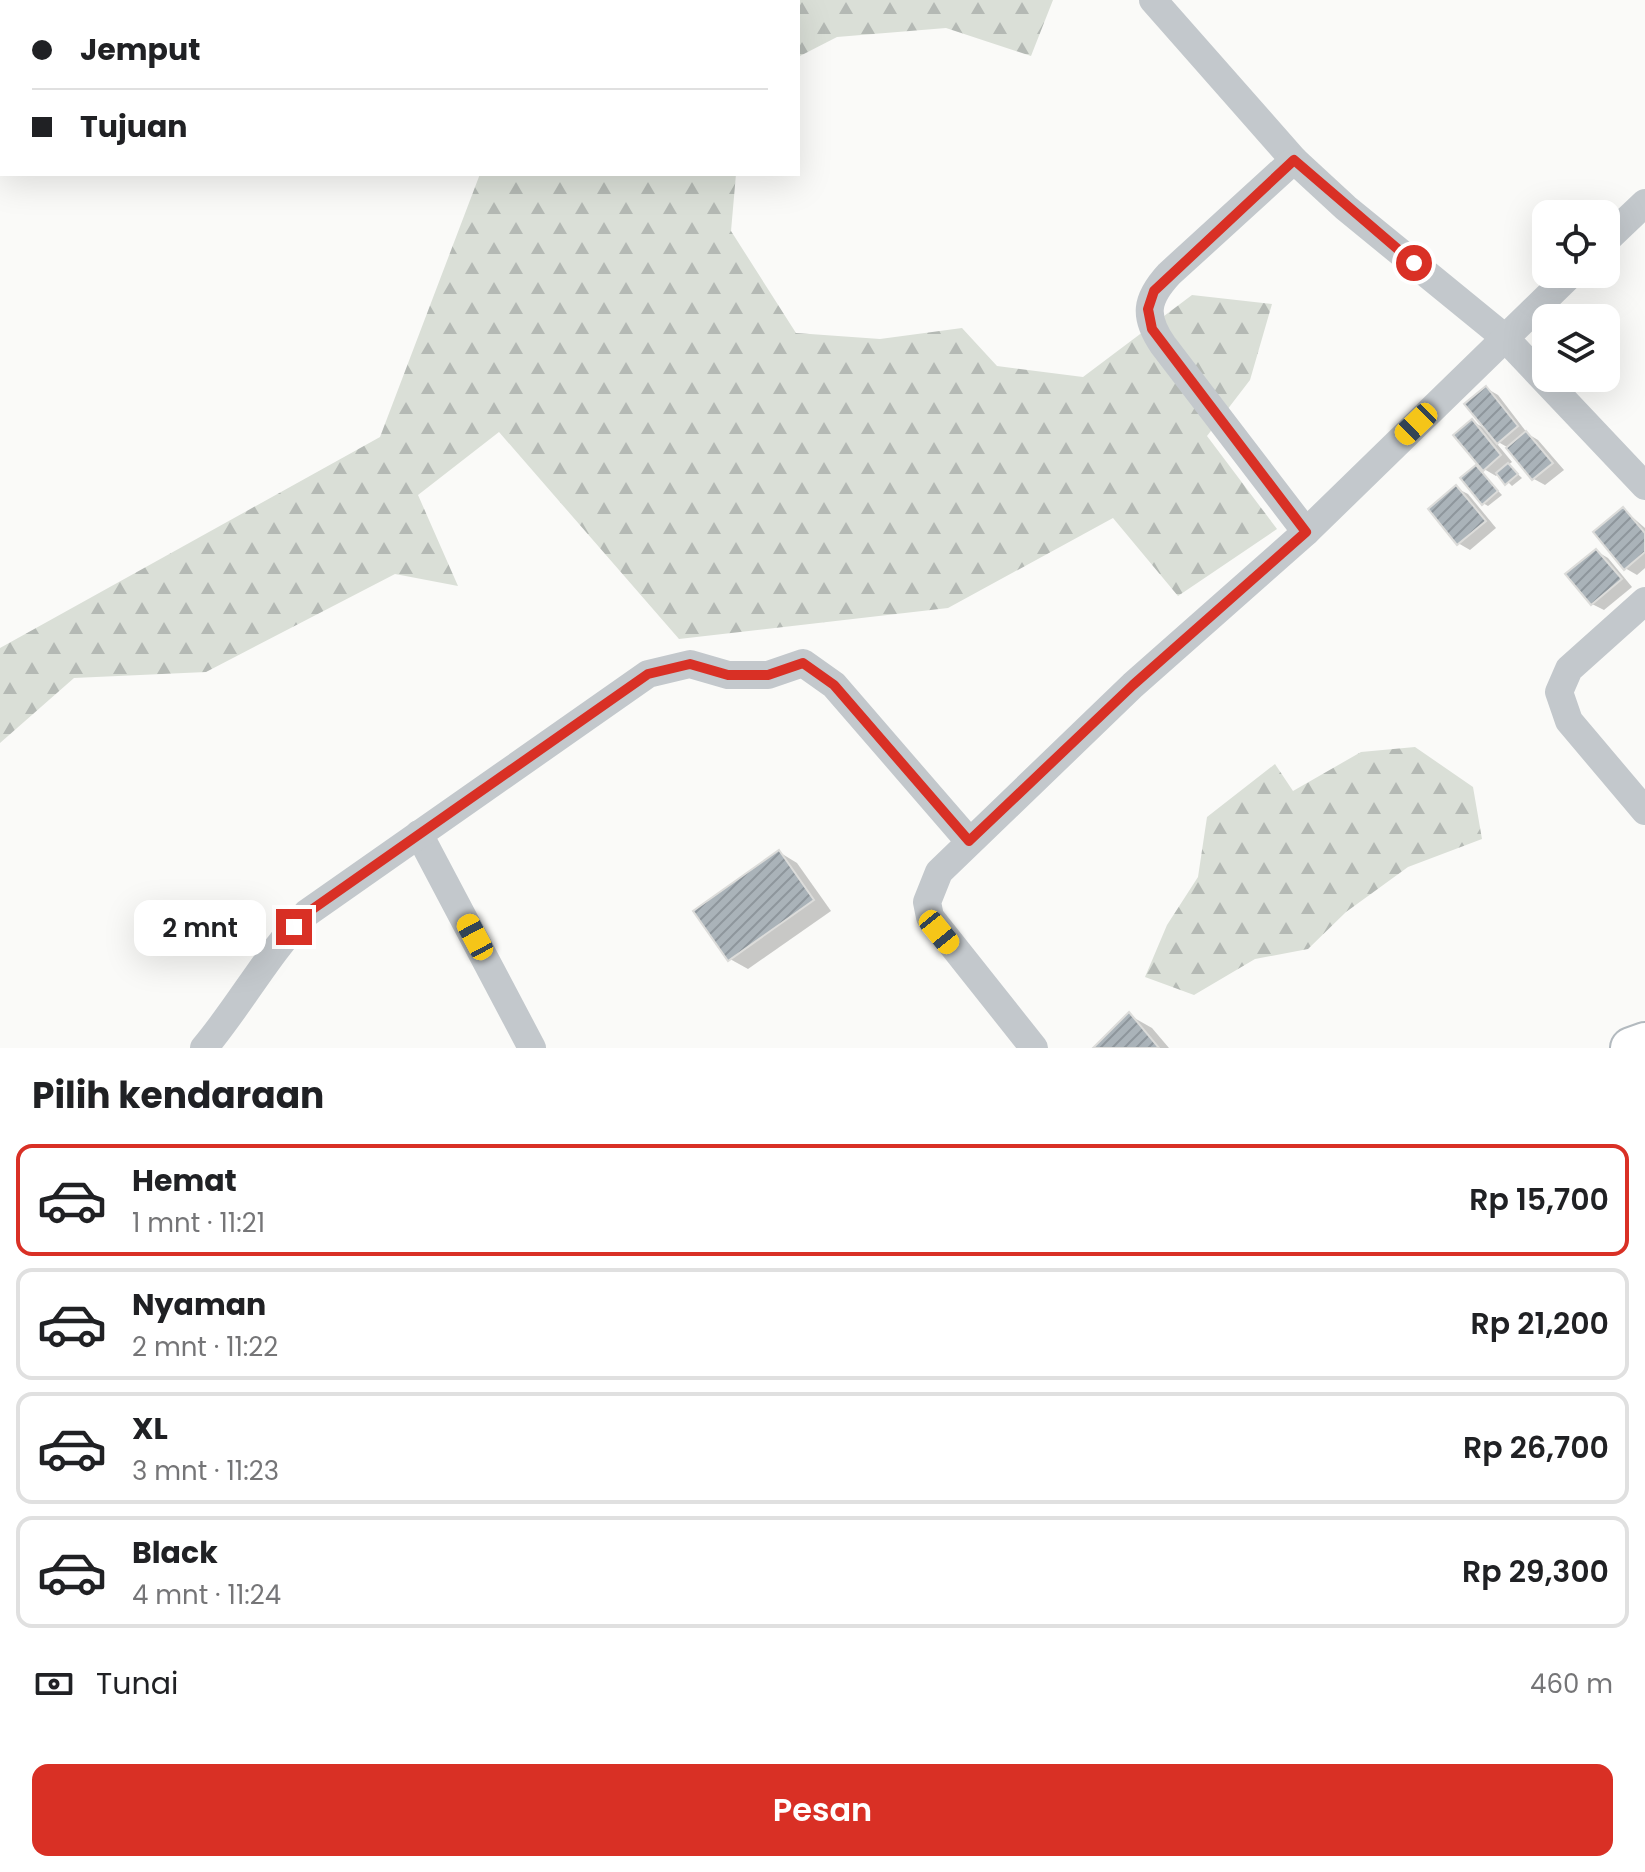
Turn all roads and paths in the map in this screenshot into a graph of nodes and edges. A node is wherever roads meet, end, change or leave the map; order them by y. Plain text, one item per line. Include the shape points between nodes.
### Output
1 (1153, 0) edge
2 (1294, 160) junction
3 (1645, 203) edge
4 (1620, 227) edge
5 (1556, 288) edge
6 (1504, 337) junction
7 (1645, 486) edge
8 (1306, 532) junction
9 (1645, 601) edge
10 (1645, 811) edge
11 (419, 834) junction
12 (969, 841) junction
13 (1645, 1043) edge
14 (204, 1048) edge
15 (532, 1048) edge
16 (1034, 1048) edge
17 (1631, 1048) edge

1 - 2 street
2 - 6 street
2 - 8 street via 1169,274 1154,291 1148,309 1163,345
3 - 4 street
5 - 6 street
6 - 7 street
6 - 8 street
8 - 12 street via 1133,685
9 - 10 street via 1569,669 1559,692 1569,721
11 - 12 street via 648,674 690,664 728,675 768,675 803,663 834,685
11 - 14 street via 307,913 280,940
11 - 15 street
12 - 16 street via 939,872 928,895 930,917
13 - 17 main road

